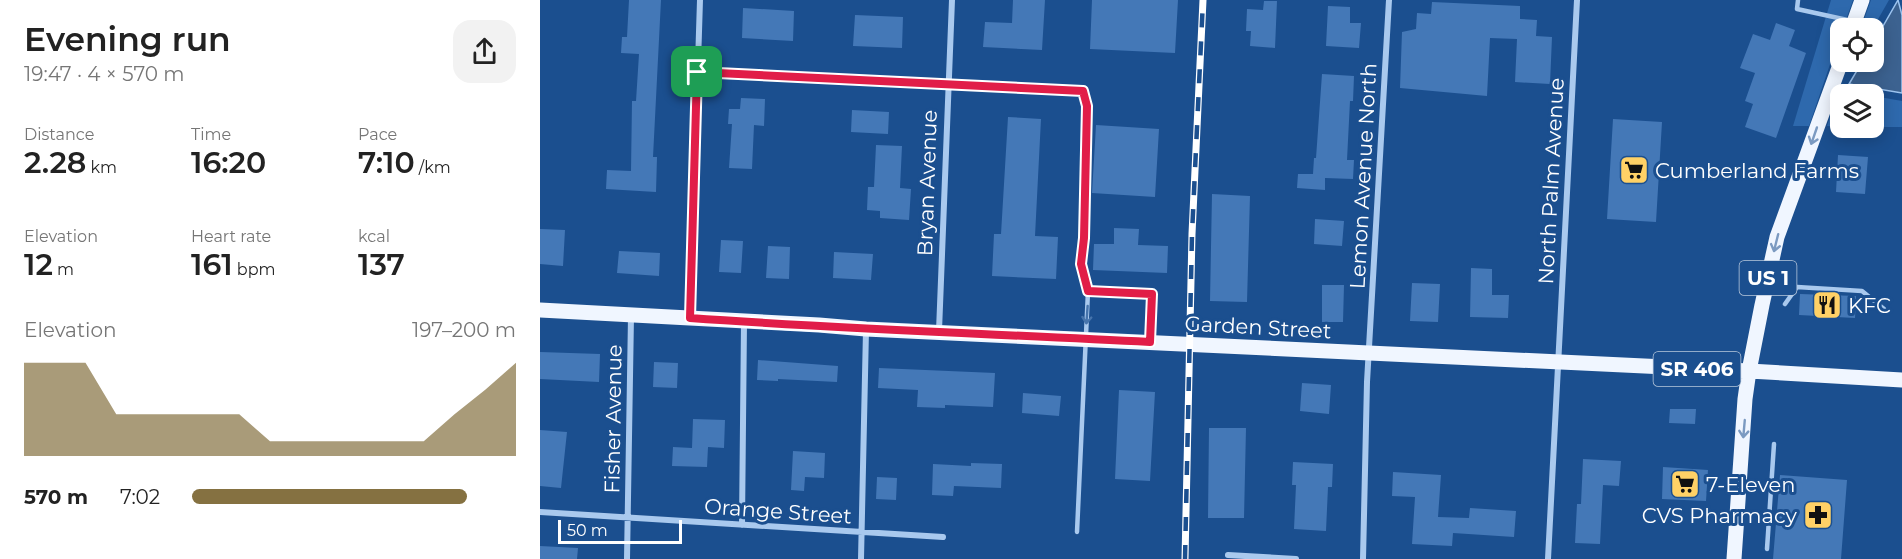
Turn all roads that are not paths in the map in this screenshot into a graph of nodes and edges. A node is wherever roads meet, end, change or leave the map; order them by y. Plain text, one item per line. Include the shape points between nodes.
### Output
1 (700, 0) edge
2 (952, 0) edge
3 (1389, 0) edge
4 (1577, 0) edge
5 (1798, 0) edge
6 (1862, 0) edge
7 (1831, 18) edge
8 (1856, 18) edge
9 (697, 72) junction
10 (1837, 72) edge
11 (948, 84) junction
12 (1083, 91) joint
13 (1088, 291) junction
14 (1785, 304) dead end
15 (1884, 309) dead end
16 (540, 310) edge
17 (631, 315) junction
18 (690, 318) junction
19 (744, 321) junction
20 (866, 329) junction
21 (939, 332) junction
22 (1085, 339) junction
23 (1150, 342) junction
24 (1369, 353) junction
25 (1558, 363) junction
26 (1749, 371) junction
27 (1902, 380) edge
28 (1774, 444) dead end
29 (540, 512) edge
30 (628, 517) junction
31 (742, 525) junction
32 (1077, 532) dead end
33 (862, 533) junction
34 (943, 537) dead end
35 (1767, 549) dead end
36 (1228, 555) dead end
37 (627, 559) edge
38 (861, 559) edge
39 (1296, 559) edge
40 (1363, 559) edge
41 (1548, 559) edge
42 (1734, 559) edge

1 - 9 street
2 - 11 street, Bryan Avenue
3 - 24 street, Lemon Avenue North
4 - 25 street, North Palm Avenue
5 - 7 lane via 1797,9
6 - 8 main road
9 - 11 street
9 - 18 street
10 -> 26 main road, US 1 via 1777,237
11 - 12 street
11 - 21 street, Bryan Avenue
12 - 13 lane via 1087,106 1081,264
13 -> 22 lane
13 - 23 lane via 1152,294
14 - 15 lane via 1797,287 1862,291
16 - 17 main road, Garden Street / SR 406
17 - 18 main road, Garden Street / SR 406
17 - 30 street, Fisher Avenue
18 - 19 main road, Garden Street / SR 406
19 - 20 main road, Garden Street / SR 406
19 - 31 street
20 - 21 main road, Garden Street / SR 406
20 - 33 street
21 - 22 main road, Garden Street / SR 406
22 - 23 main road, Garden Street / SR 406
22 - 32 lane
23 - 24 main road, Garden Street / SR 406
24 - 25 main road, Garden Street / SR 406
24 - 40 street, Lemon Avenue North
25 - 26 main road, Garden Street / SR 406
25 - 41 street, North Palm Avenue
26 - 27 main road, Garden Street / SR 406
26 -> 42 main road, US 1
28 - 35 lane
29 - 30 street, Orange Street
30 - 31 street, Orange Street
30 - 37 street, Fisher Avenue
31 - 33 street, Orange Street
33 - 34 street, Orange Street
33 - 38 street
36 - 39 street

